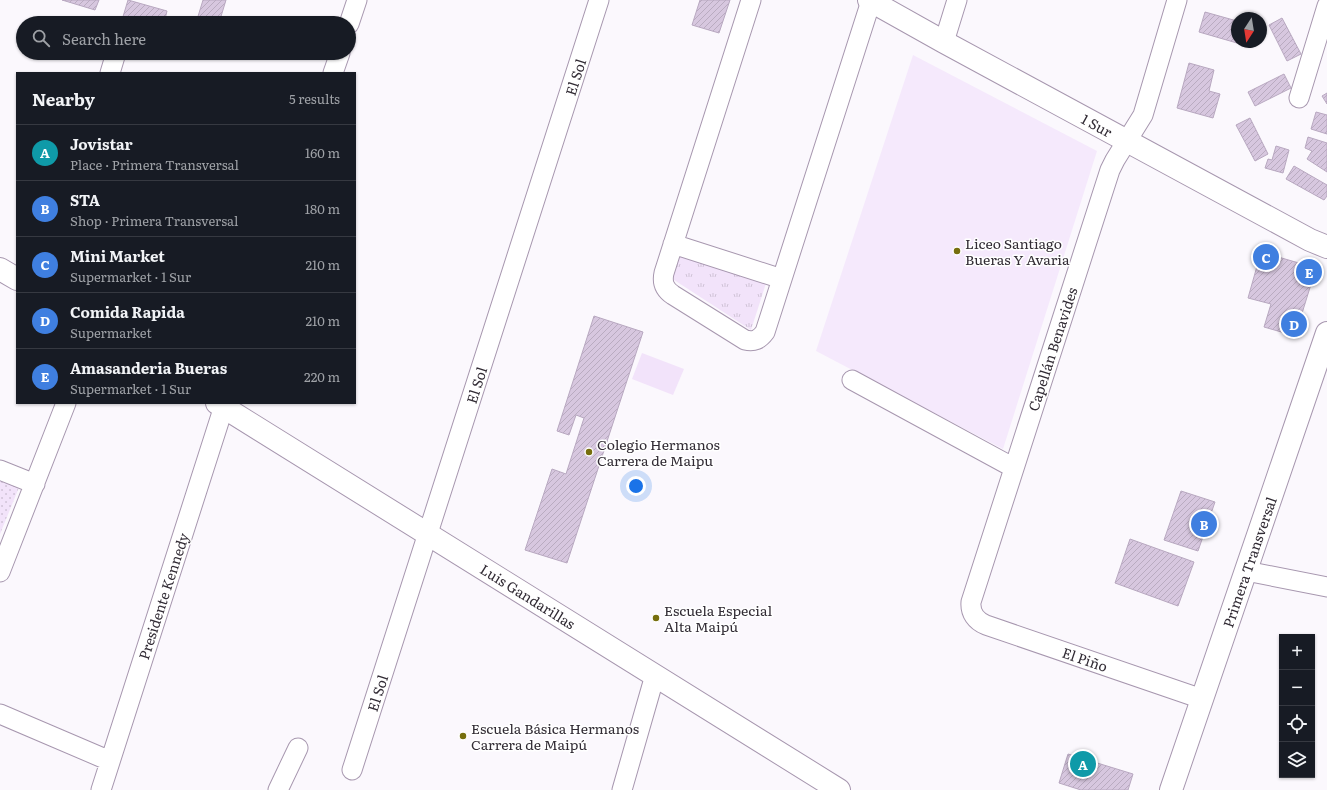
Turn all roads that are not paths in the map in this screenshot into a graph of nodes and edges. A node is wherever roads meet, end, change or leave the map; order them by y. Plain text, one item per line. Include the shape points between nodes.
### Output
1 (357, 0) edge
2 (600, 0) edge
3 (751, 0) edge
4 (957, 0) edge
5 (1177, 0) edge
6 (870, 1) edge
7 (1326, 12) edge
8 (352, 16) edge
9 (944, 42) junction
10 (114, 60) edge
11 (338, 60) edge
12 (110, 72) edge
13 (333, 72) edge
14 (1299, 98) dead end
15 (1126, 140) junction
16 (673, 244) junction
17 (1327, 247) edge
18 (0, 268) edge
19 (16, 278) edge
20 (782, 279) junction
21 (1327, 334) edge
22 (852, 380) dead end
23 (66, 404) edge
24 (222, 405) edge
25 (1014, 468) junction
26 (0, 470) edge
27 (35, 484) junction
28 (428, 534) junction
29 (1246, 571) junction
30 (0, 572) edge
31 (1327, 587) edge
32 (972, 613) joint
33 (655, 675) junction
34 (1202, 699) junction
35 (0, 714) edge
36 (298, 748) dead end
37 (110, 761) junction
38 (352, 770) dead end
39 (101, 790) edge
40 (278, 790) edge
41 (622, 790) edge
42 (839, 790) edge
43 (1171, 790) edge

1 - 8 street
2 - 28 street, El Sol
3 - 16 street
4 - 9 street
5 - 15 street, Capellán Benavides via 1143,115
6 - 9 street, 1 Sur
6 - 20 street
7 - 14 street
9 - 15 street, 1 Sur
10 - 12 street
11 - 13 street
15 - 17 street, 1 Sur
15 - 25 street, Capellán Benavides via 1110,170
16 - 20 street
16 - 20 street via 663,278 668,292 750,342 765,332
18 - 19 street
21 - 29 street, Primera Transversal
22 - 25 street
23 - 27 street
24 - 28 street, Luis Gandarillas
24 - 37 street, Presidente Kennedy
25 - 32 street, Capellán Benavides via 971,602
26 - 27 street
27 - 30 street
28 - 33 street, Luis Gandarillas
28 - 38 street, El Sol
29 - 31 street
29 - 34 street, Primera Transversal
32 - 34 street, El Piño via 986,625
33 - 41 street
33 - 42 street, Luis Gandarillas
34 - 43 street, Primera Transversal
35 - 37 street
36 - 40 street
37 - 39 street, Presidente Kennedy

